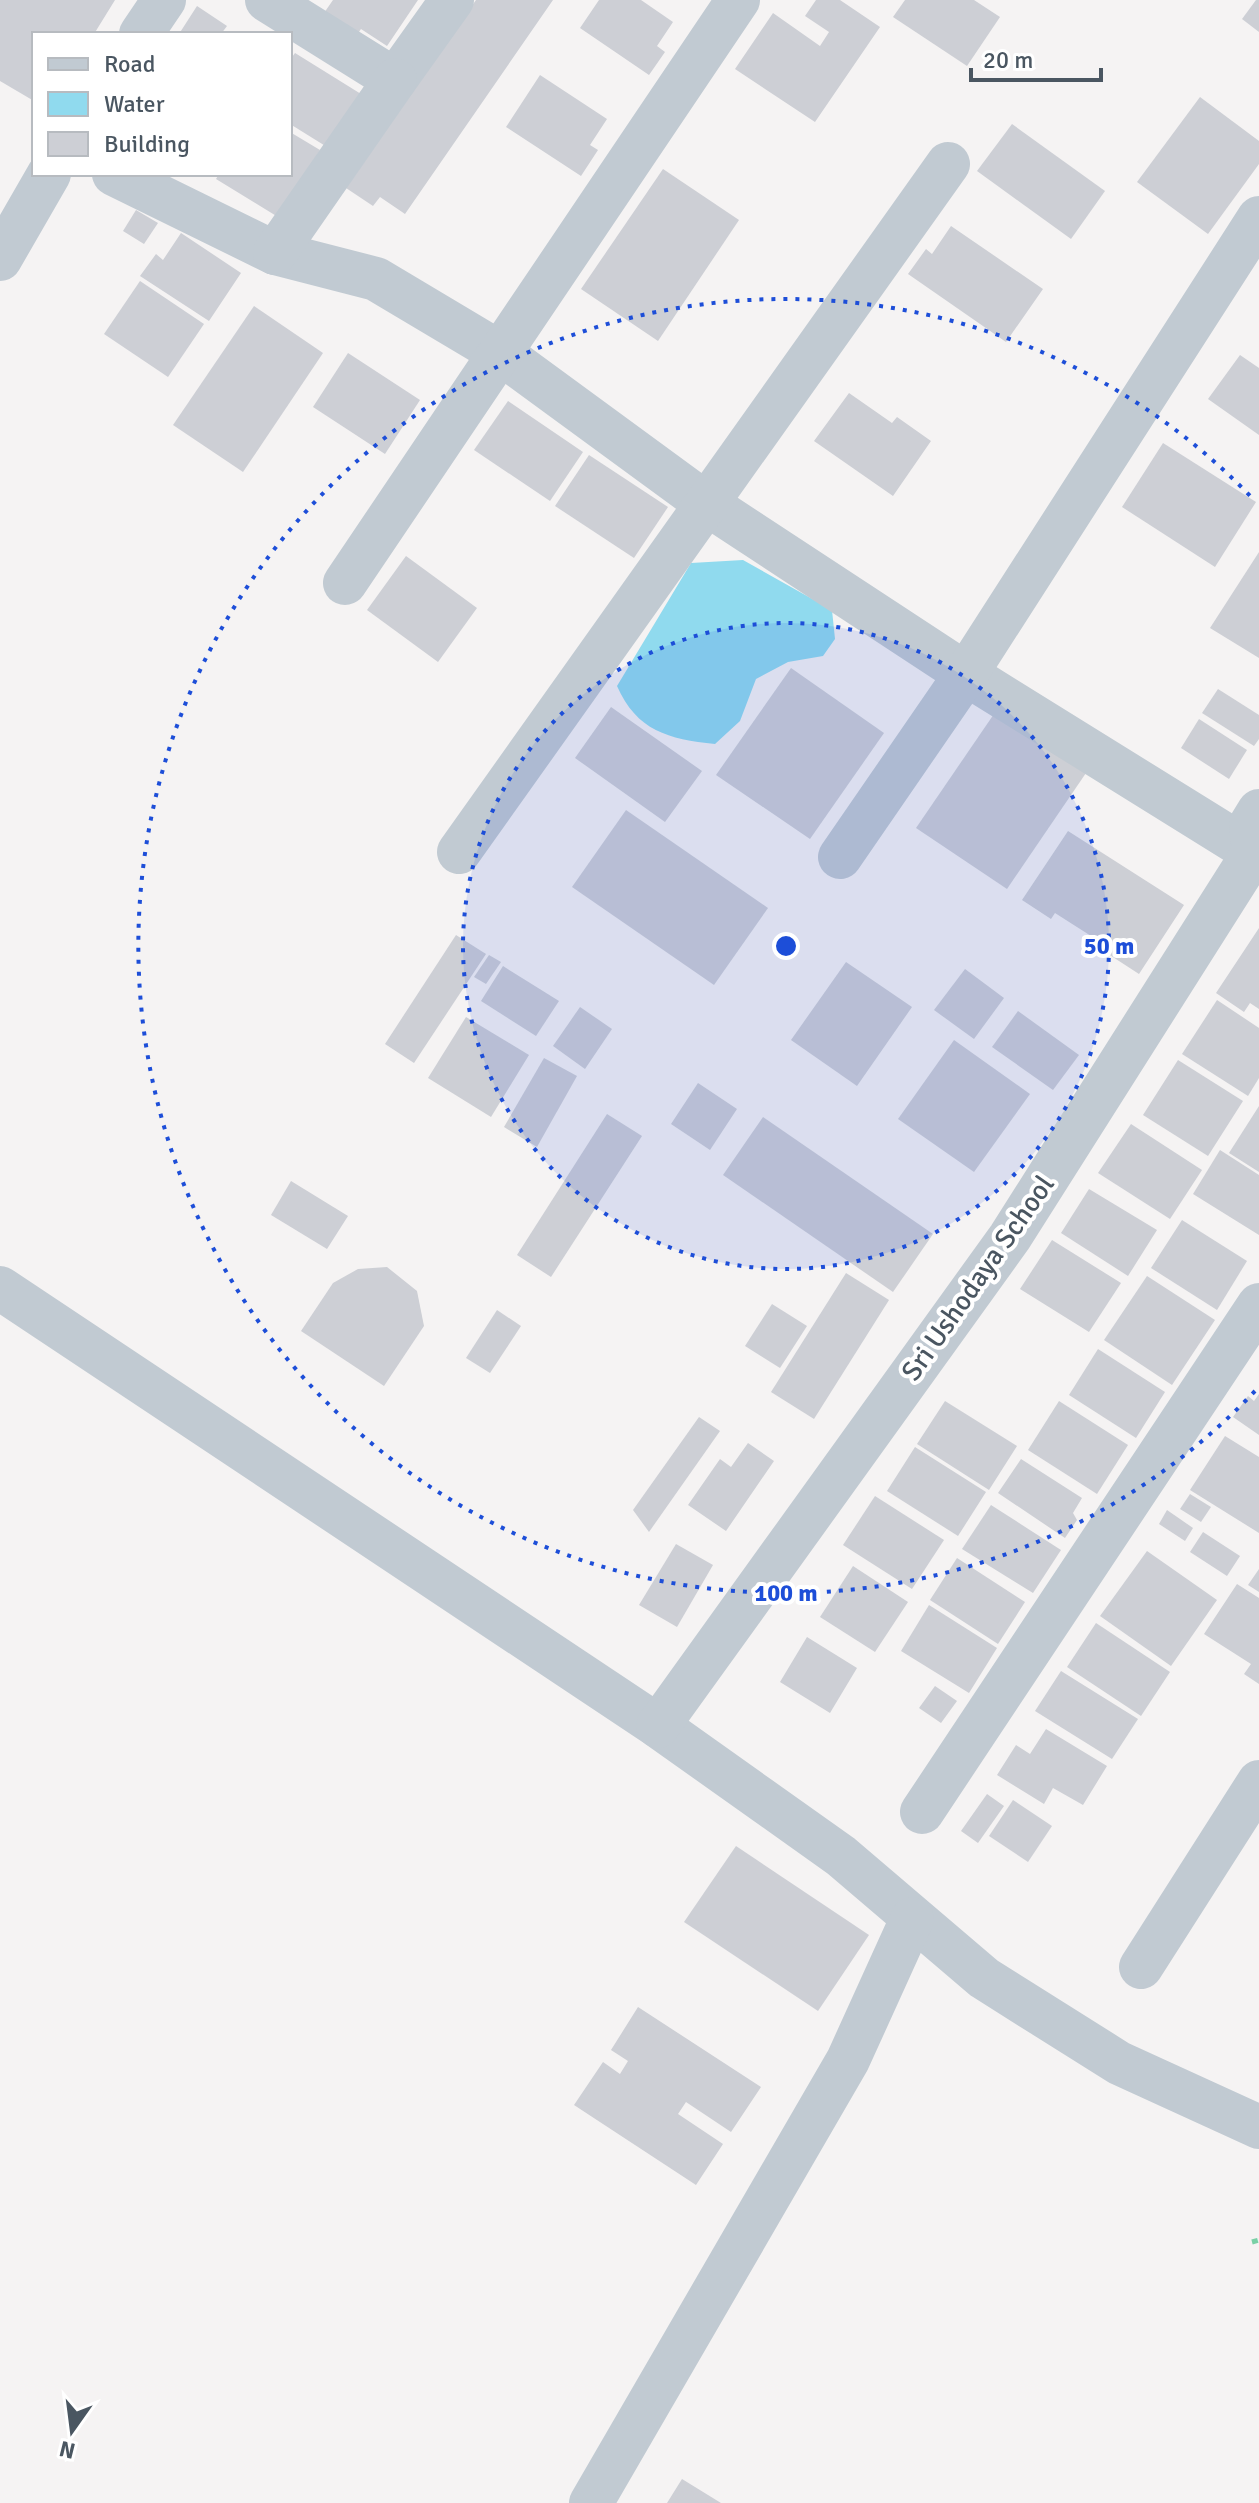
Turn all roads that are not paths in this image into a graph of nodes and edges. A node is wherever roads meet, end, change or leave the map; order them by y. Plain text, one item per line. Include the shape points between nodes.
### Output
1 (164, 0) edge
2 (267, 0) edge
3 (452, 0) edge
4 (738, 0) edge
5 (142, 32) edge
6 (395, 80) junction
7 (948, 164) dead end
8 (48, 176) edge
9 (118, 176) edge
10 (1259, 218) edge
11 (275, 253) junction
12 (0, 259) edge
13 (502, 354) junction
14 (704, 502) junction
15 (345, 583) dead end
16 (966, 674) junction
17 (1257, 840) edge
18 (459, 852) dead end
19 (840, 857) dead end
20 (0, 1288) edge
21 (1259, 1305) edge
22 (658, 1726) junction
23 (1259, 1782) edge
24 (922, 1812) dead end
25 (912, 1919) junction
26 (1141, 1967) dead end
27 (1259, 2127) edge
28 (591, 2503) edge

1 - 5 street
2 - 6 street
3 - 6 street
4 - 13 street
6 - 11 street
7 - 14 street
8 - 12 street
9 - 11 street
10 - 16 street
11 - 13 street via 376,279
13 - 14 street
13 - 15 street
14 - 16 street
14 - 18 street
16 - 17 street
16 - 19 street
17 - 22 street, Sri Ushodaya School via 1010,1237
20 - 22 street
21 - 24 street
22 - 25 street via 841,1856
23 - 26 street
25 - 27 street via 984,1978 1119,2063
25 - 28 street via 848,2060

